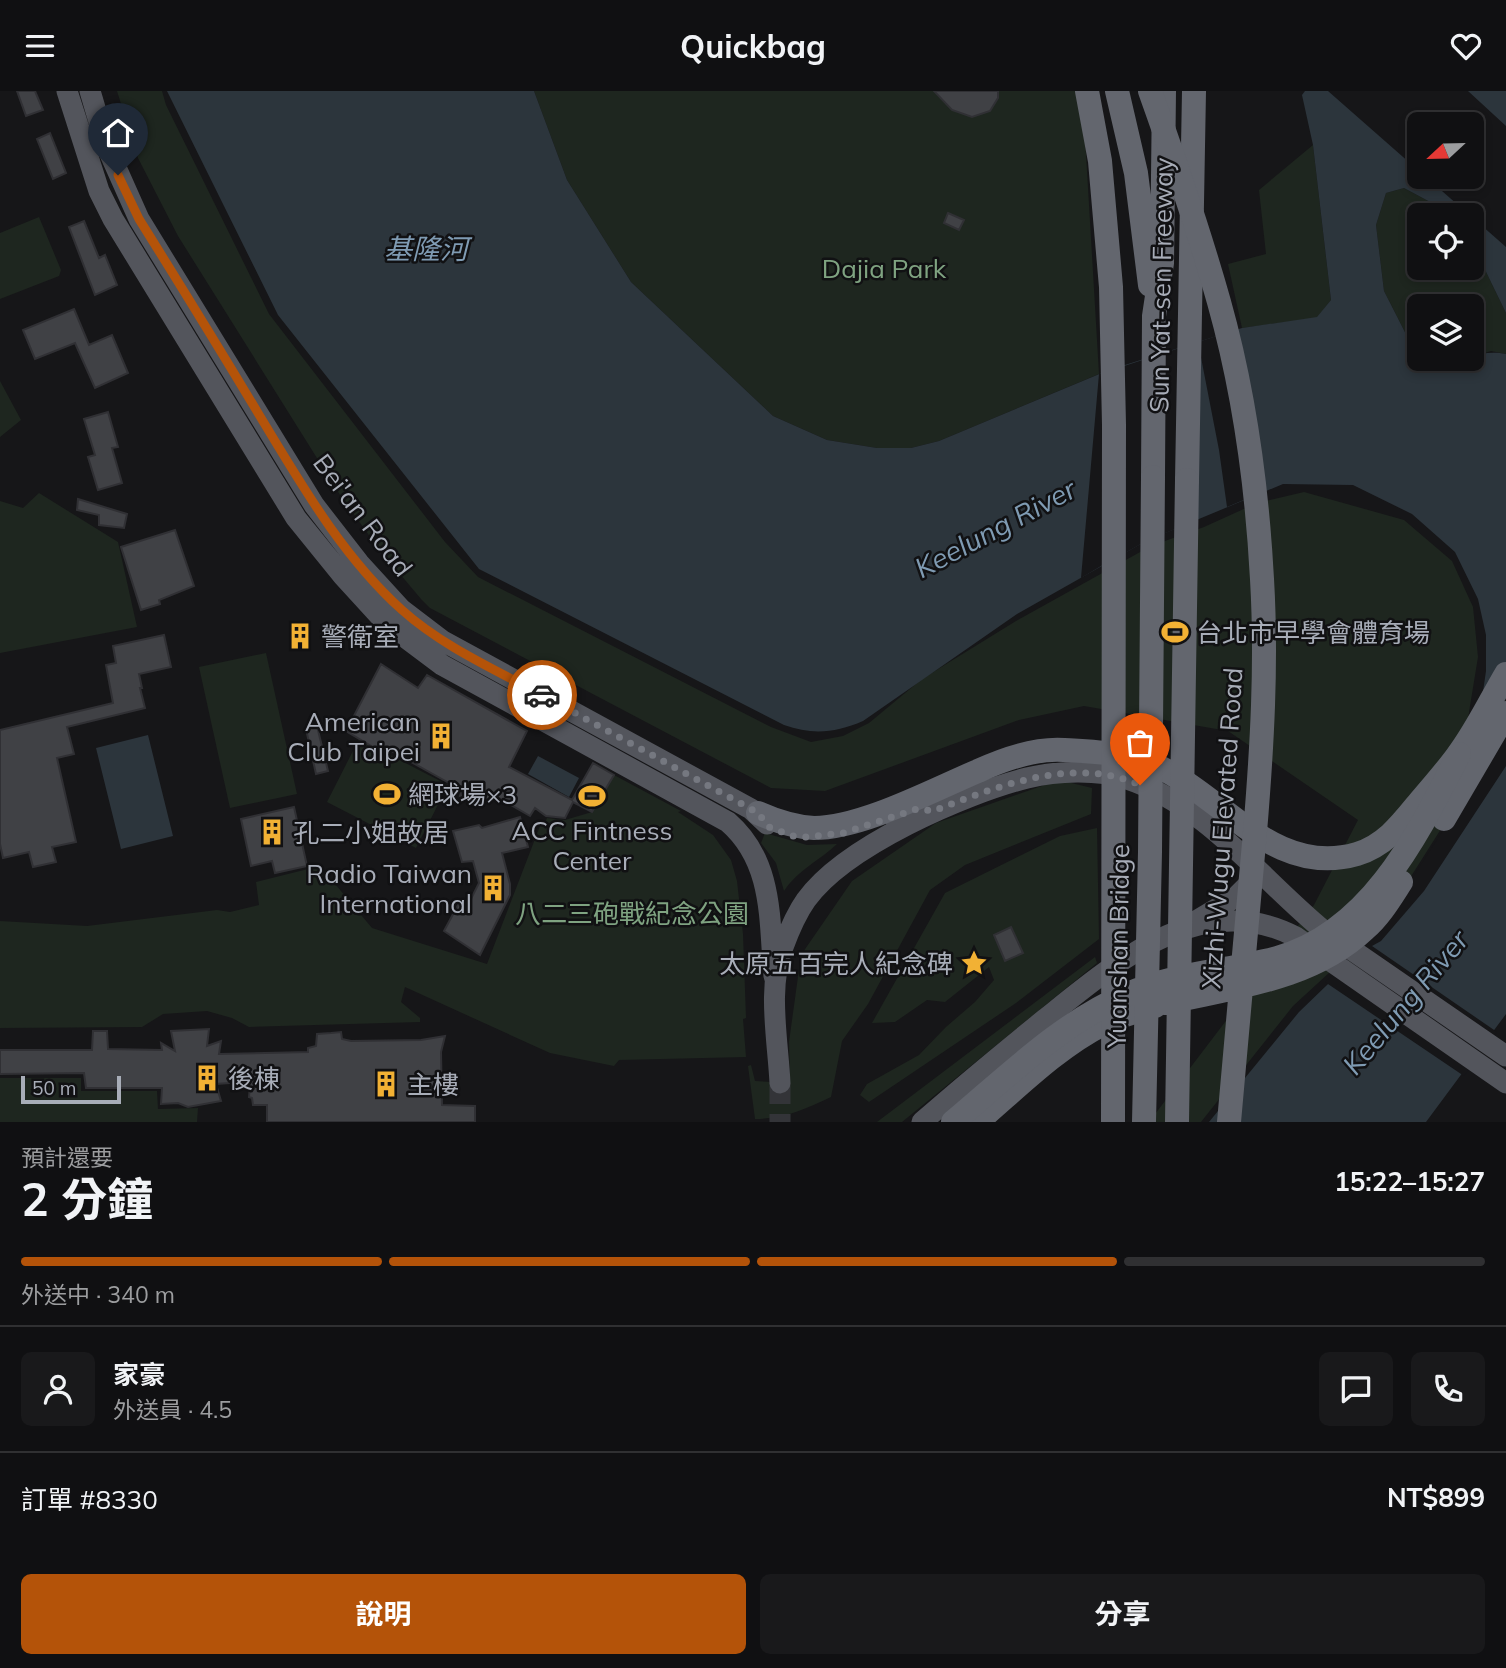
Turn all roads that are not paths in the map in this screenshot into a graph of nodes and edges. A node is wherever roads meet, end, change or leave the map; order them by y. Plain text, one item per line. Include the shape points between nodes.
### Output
1 (67, 91) edge
2 (90, 91) edge
3 (1087, 91) edge
4 (1117, 91) edge
5 (1150, 91) edge
6 (1164, 91) edge
7 (1194, 91) edge
8 (1154, 317) junction
9 (1153, 477) joint
10 (1506, 674) edge
11 (1506, 713) edge
12 (1459, 754) junction
13 (933, 811) junction
14 (758, 813) junction
15 (1259, 872) junction
16 (1186, 928) junction
17 (774, 976) junction
18 (1155, 1006) junction
19 (1506, 1056) edge
20 (780, 1083) tunnel mouth
21 (1506, 1083) edge
22 (922, 1122) edge
23 (953, 1122) edge
24 (977, 1122) edge
25 (1000, 1122) edge
26 (1113, 1122) edge
27 (1144, 1122) edge
28 (1177, 1122) edge
29 (1229, 1122) edge

1 - 17 main road, Bei'an Road via 99,191 113,219 296,518 386,623 442,665 727,822 743,836 764,879
2 - 14 main road, Bei'an Road via 106,145 139,219 314,505 401,609 443,641
3 - 26 highway, bridge via 1100,161 1112,314
4 - 8 highway via 1136,173
5 - 29 highway, Xizhi-Wugu Elevated Road, bridge via 1220,305 1250,463 1262,580 1260,766
6 - 8 highway, Sun Yat-sen Freeway, bridge via 1162,263
7 - 28 highway, Sun Yat-sen Freeway, bridge
8 - 9 highway, Sun Yat-sen Freeway
9 - 27 highway, Yuanshan Bridge, bridge
10 - 12 highway
11 - 18 highway, bridge via 1444,819 1380,914 1364,930 1310,966
12 - 14 highway, bridge via 1394,832 1376,846 1344,857 1315,858 1279,849 1168,771 1119,754 1059,750 1026,754 843,824 796,826
12 - 23 highway, bridge via 1435,801 1377,890 1329,935 1279,958 1154,985 1107,1003 1065,1030
13 - 14 main road, Bei'an Road via 917,809 843,833 807,837 769,827
13 - 15 main road via 1028,778 1068,773 1126,779 1189,812
13 - 17 main road via 851,860 817,888 797,915
15 - 16 main road via 1236,897
15 - 19 main road, bridge via 1323,930
16 - 21 main road via 1244,921 1282,930
16 - 22 main road via 1113,965
17 - 20 main road, Bei'an Road
18 - 24 highway, bridge via 1111,1020 1072,1043
18 - 25 highway, bridge via 1116,1028

